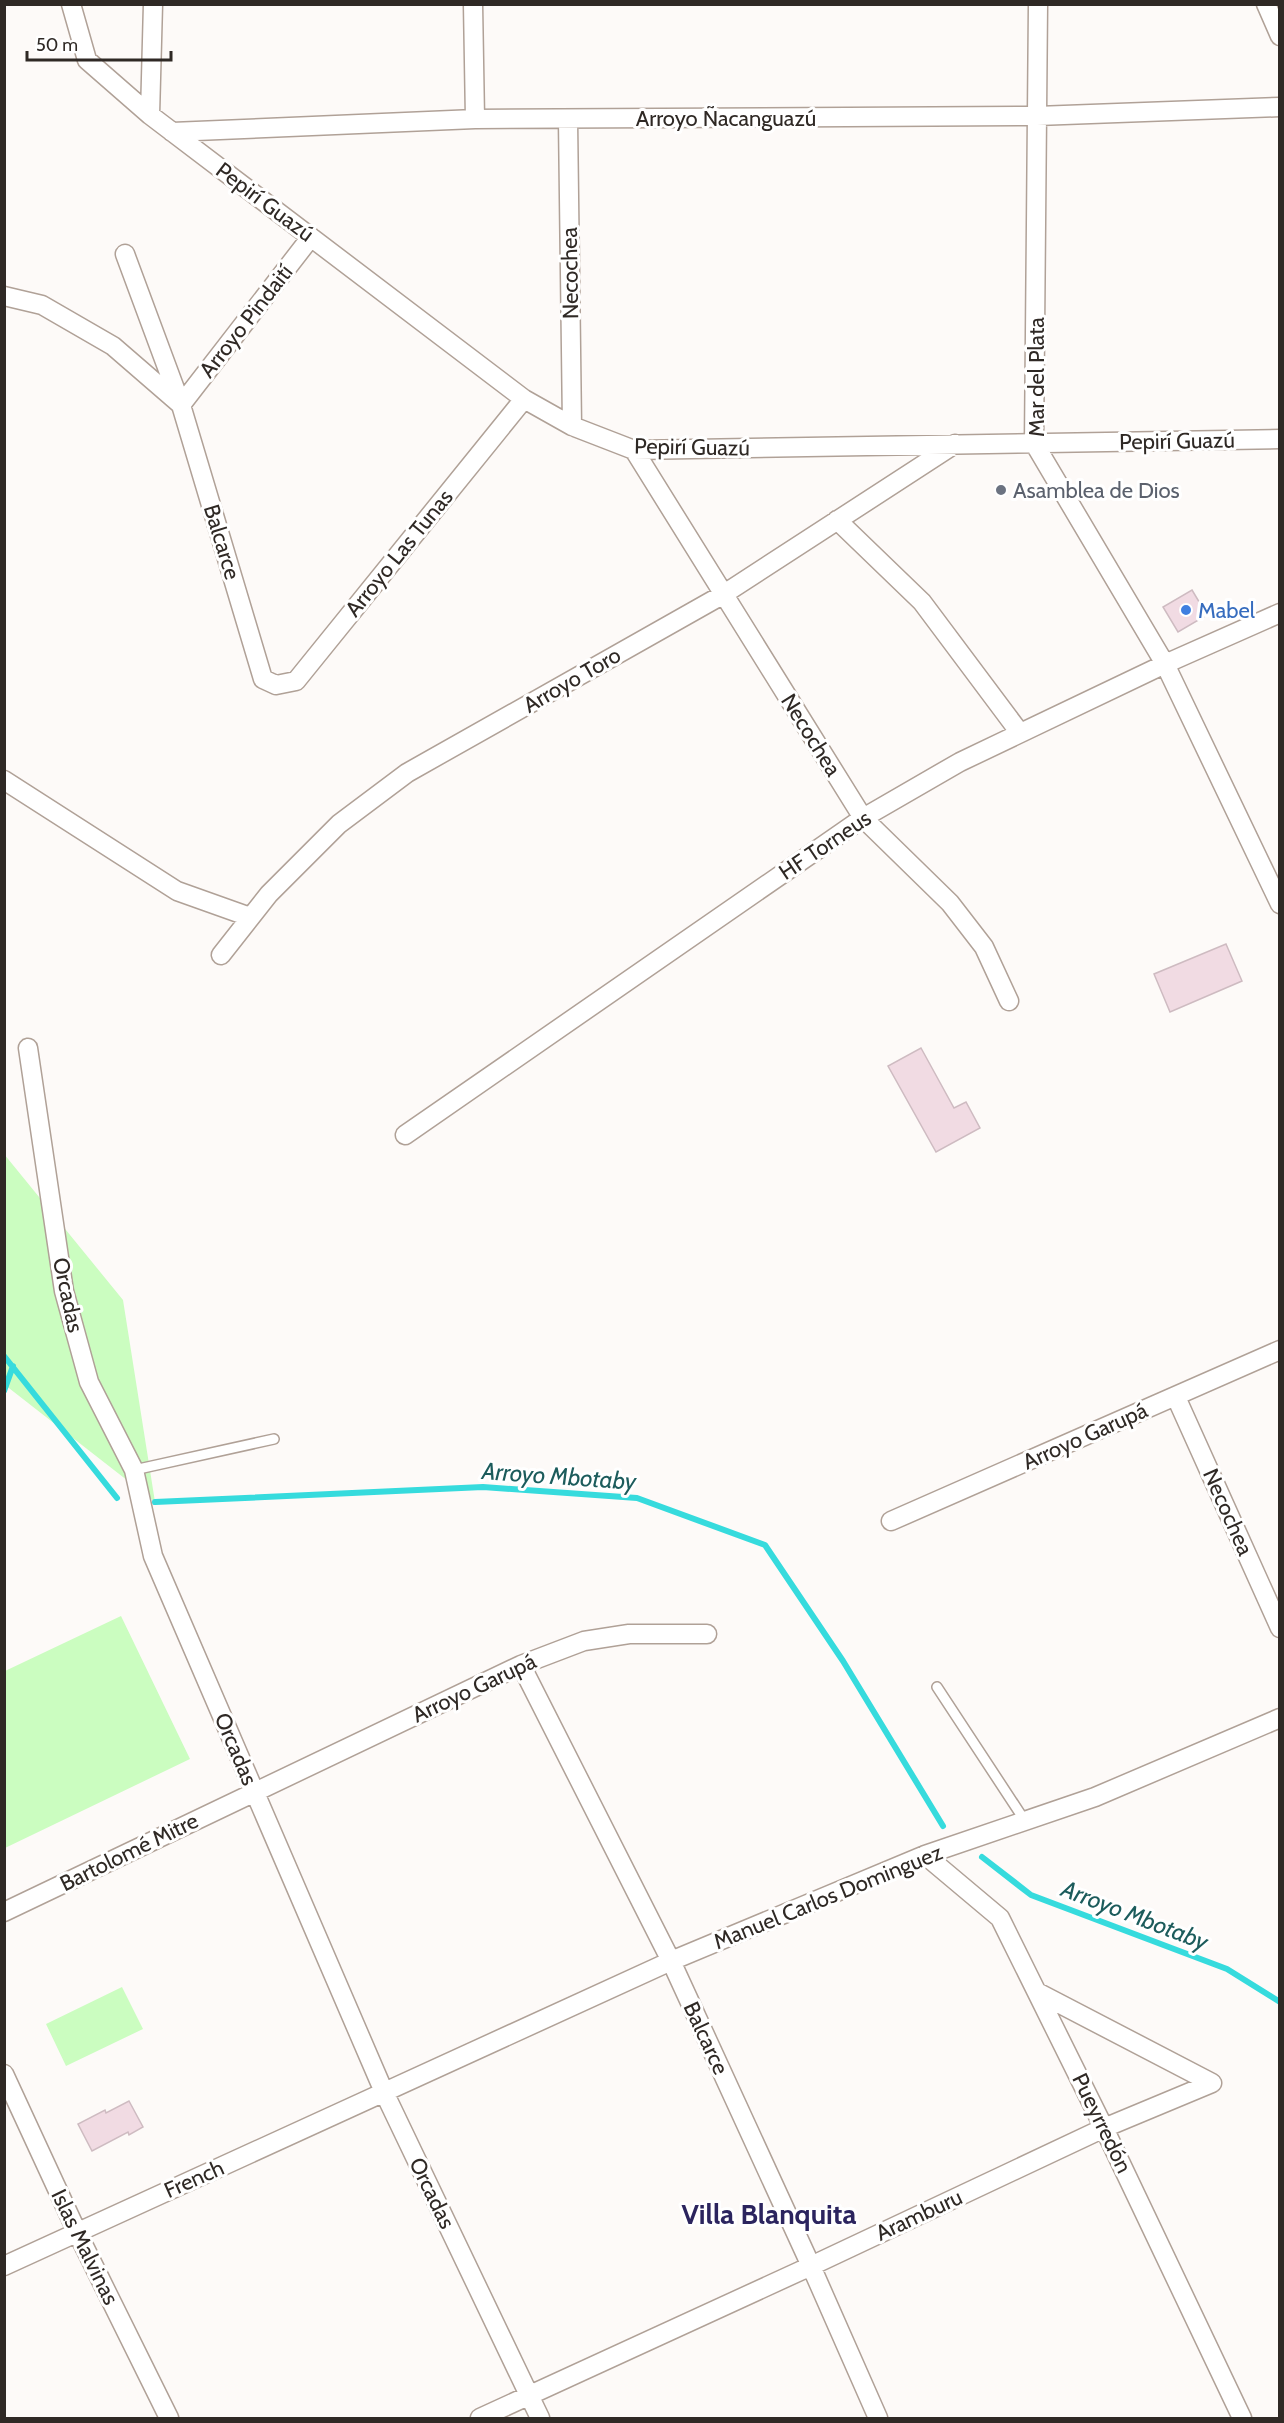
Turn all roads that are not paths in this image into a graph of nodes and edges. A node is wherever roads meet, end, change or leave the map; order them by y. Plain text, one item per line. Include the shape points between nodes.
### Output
1 (71, 4) edge
2 (153, 4) edge
3 (473, 4) edge
4 (1038, 4) edge
5 (1266, 4) edge
6 (1280, 36) edge
7 (1280, 107) edge
8 (150, 115) junction
9 (1037, 116) junction
10 (475, 119) junction
11 (567, 120) junction
12 (172, 132) junction
13 (311, 237) junction
14 (125, 254) dead end
15 (4, 296) edge
16 (524, 399) junction
17 (181, 405) junction
18 (572, 426) junction
19 (1280, 439) edge
20 (1034, 443) junction
21 (955, 444) junction
22 (634, 450) junction
23 (837, 520) junction
24 (724, 594) junction
25 (1280, 613) edge
26 (1165, 664) junction
27 (263, 679) joint
28 (1020, 733) junction
29 (4, 780) edge
30 (863, 818) junction
31 (1280, 904) edge
32 (250, 917) junction
33 (221, 955) dead end
34 (1009, 1001) dead end
35 (28, 1048) dead end
36 (405, 1135) dead end
37 (1280, 1350) edge
38 (1176, 1397) junction
39 (274, 1439) dead end
40 (134, 1470) junction
41 (891, 1521) dead end
42 (1280, 1628) edge
43 (707, 1634) dead end
44 (521, 1665) junction
45 (937, 1687) dead end
46 (1280, 1718) edge
47 (254, 1792) junction
48 (1024, 1821) junction
49 (925, 1855) junction
50 (4, 1912) edge
51 (671, 1961) junction
52 (1039, 1993) junction
53 (4, 2074) edge
54 (384, 2092) junction
55 (1104, 2128) junction
56 (77, 2232) junction
57 (4, 2266) edge
58 (811, 2266) junction
59 (529, 2396) junction
60 (169, 2418) edge
61 (480, 2418) edge
62 (540, 2418) edge
63 (878, 2418) edge
64 (1242, 2418) edge

1 - 8 street, Pepirí Guazú via 87,60
2 - 8 street
3 - 10 street
4 - 9 street, Mar del Plata
5 - 6 street
7 - 9 street, Arroyo Ñacanguazú
8 - 12 street, Pepirí Guazú
9 - 11 street, Arroyo Ñacanguazú
9 - 20 street, Mar del Plata
10 - 11 street, Arroyo Ñacanguazú
10 - 12 street, Arroyo Ñacanguazú
11 - 18 street, Necochea
12 - 13 street, Pepirí Guazú
13 - 16 street, Pepirí Guazú
13 - 17 street, Arroyo Pindaití
14 - 17 street, Balcarce
15 - 17 street via 42,305 113,346
16 - 18 street, Pepirí Guazú
16 - 27 street, Arroyo Las Tunas via 297,681 276,685
17 - 27 street, Balcarce
18 - 22 street, Pepirí Guazú
19 - 20 street, Pepirí Guazú
20 - 21 street, Pepirí Guazú
20 - 26 street, Mar del Plata
21 - 22 street, Pepirí Guazú
21 - 23 street, Arroyo Toro
22 - 24 street, Necochea
23 - 24 street, Arroyo Toro
23 - 28 street via 922,602
24 - 30 street, Necochea
24 - 32 street, Arroyo Toro via 407,773 339,824
25 - 26 street, HF Torneus
26 - 28 street, HF Torneus
26 - 31 street, Mar del Plata
28 - 30 street, HF Torneus via 960,762
29 - 32 street via 177,891
30 - 34 street, Necochea via 950,903 984,947
30 - 36 street, HF Torneus
32 - 33 street, Arroyo Toro
35 - 40 street, Orcadas via 64,1291 89,1382
37 - 38 street, Arroyo Garupá
38 - 41 street, Arroyo Garupá
38 - 42 street, Necochea
39 - 40 lane
40 - 47 street, Orcadas via 153,1556
43 - 44 street, Arroyo Garupá via 629,1634 584,1641
44 - 47 street, Arroyo Garupá
44 - 51 street, Balcarce
45 - 48 lane
46 - 48 street, Manuel Carlos Dominguez via 1095,1797
47 - 50 street, Bartolomé Mitre
47 - 54 street, Orcadas
48 - 49 street, Manuel Carlos Dominguez
49 - 51 street, Manuel Carlos Dominguez
49 - 52 street, Pueyrredón via 1000,1918
51 - 54 street, Manuel Carlos Dominguez
51 - 58 street, Balcarce
52 - 55 street, Pueyrredón
52 - 55 street, Aramburu via 1212,2083
53 - 56 street, Islas Malvinas
54 - 56 street, French
54 - 59 street, Orcadas
55 - 58 street, Aramburu
55 - 64 street, Pueyrredón
56 - 57 street, French
56 - 60 street, Islas Malvinas
58 - 59 street, Aramburu
58 - 63 street, Balcarce
59 - 61 street, Aramburu
59 - 62 street, Orcadas

